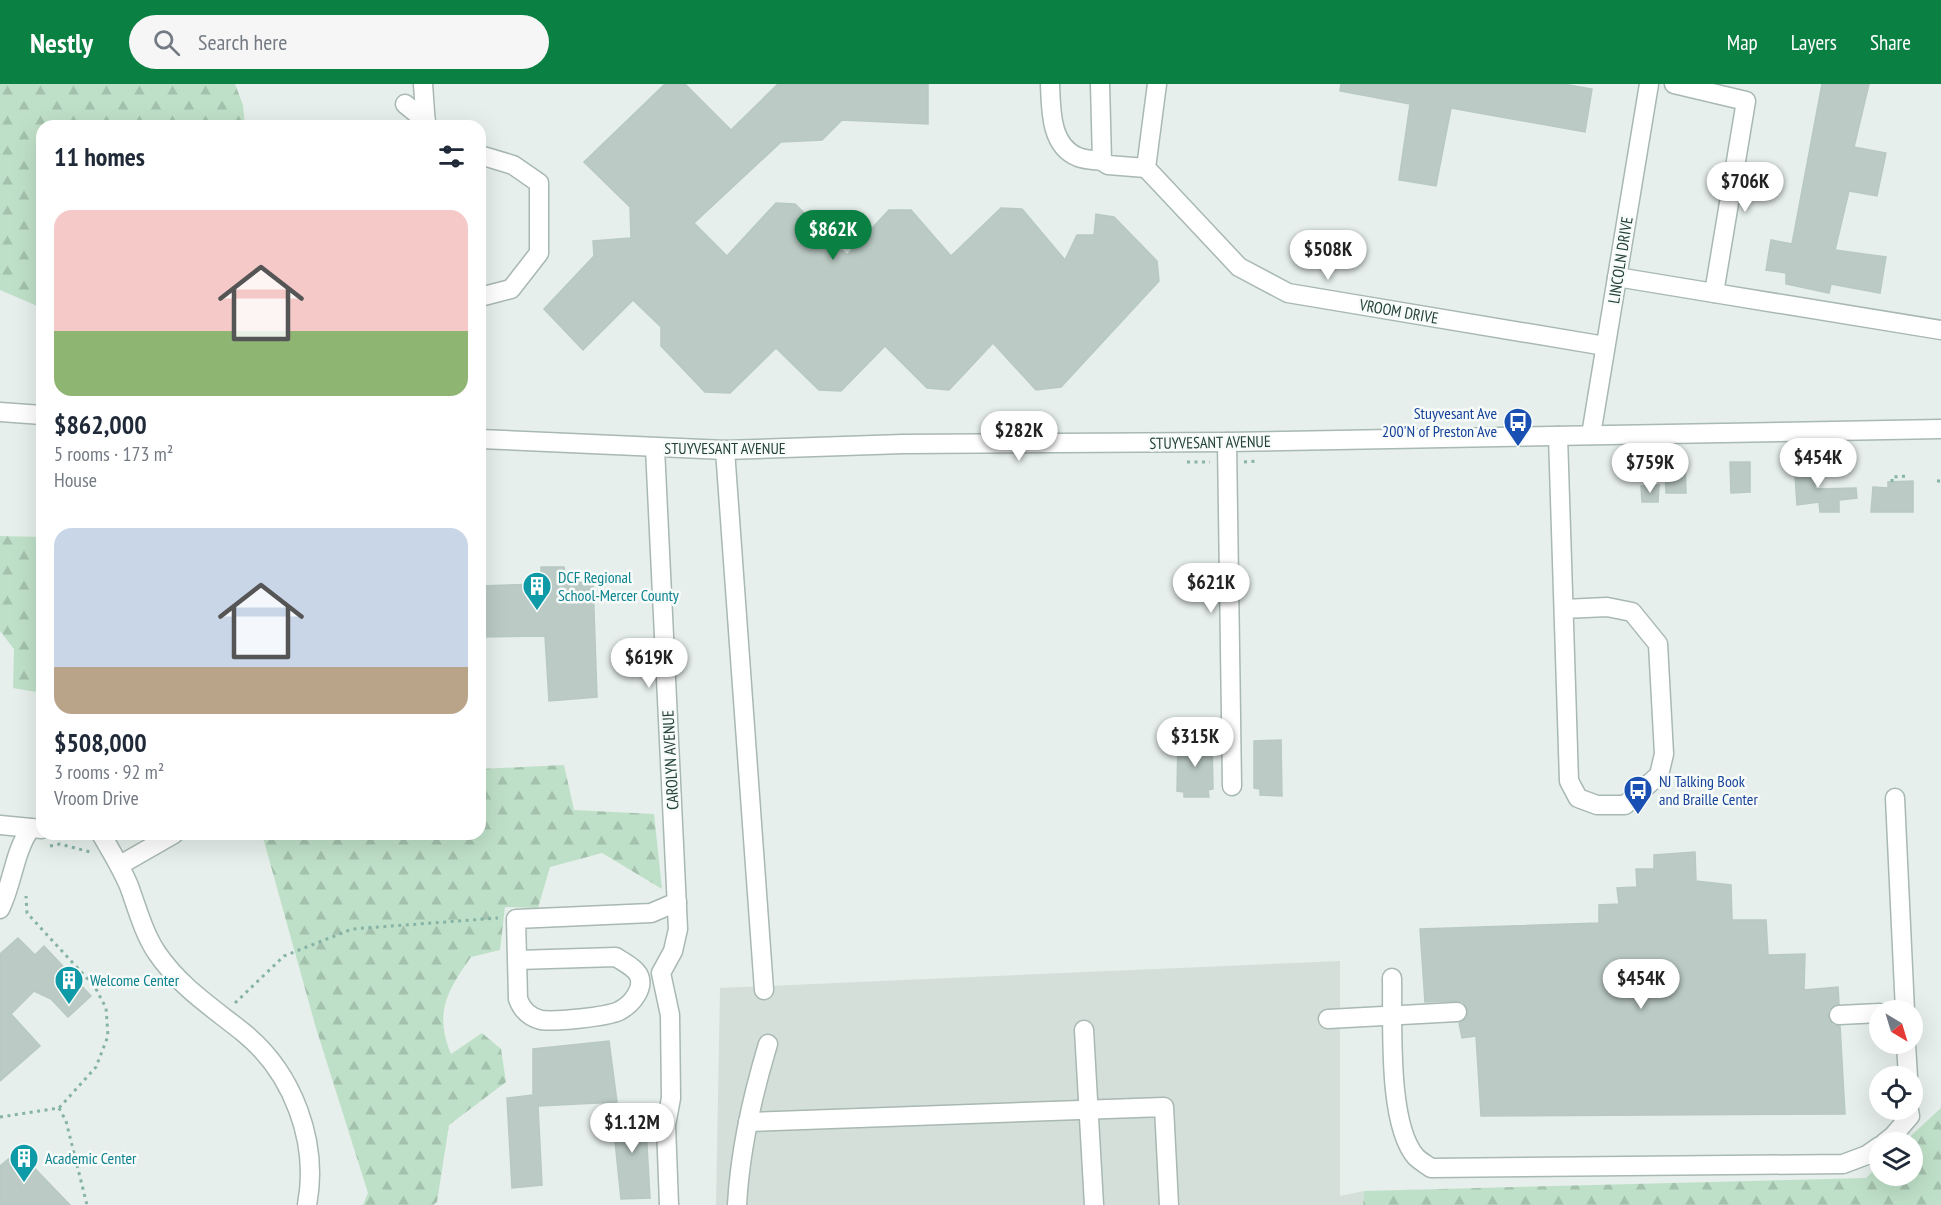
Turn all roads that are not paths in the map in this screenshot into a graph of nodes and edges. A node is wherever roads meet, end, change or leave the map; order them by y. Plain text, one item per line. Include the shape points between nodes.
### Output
1 (423, 84) edge
2 (1050, 84) edge
3 (1100, 84) edge
4 (1157, 84) edge
5 (1649, 84) edge
6 (1674, 84) edge
7 (405, 104) dead end
8 (423, 120) edge
9 (426, 120) edge
10 (486, 157) edge
11 (1102, 161) junction
12 (1146, 168) junction
13 (1617, 277) junction
14 (1714, 293) junction
15 (486, 295) edge
16 (1941, 330) edge
17 (1605, 346) junction
18 (0, 412) edge
19 (36, 415) edge
20 (1941, 429) edge
21 (1590, 435) junction
22 (1558, 436) junction
23 (486, 439) edge
24 (1227, 442) junction
25 (655, 448) junction
26 (725, 450) junction
27 (1564, 609) junction
28 (1232, 786) dead end
29 (1895, 798) dead end
30 (0, 825) edge
31 (36, 834) edge
32 (36, 836) edge
33 (105, 840) edge
34 (164, 840) edge
35 (120, 866) junction
36 (677, 902) junction
37 (0, 909) edge
38 (517, 960) junction
39 (661, 973) junction
40 (639, 975) junction
41 (1392, 978) dead end
42 (764, 990) dead end
43 (1904, 1000) edge
44 (1458, 1012) dead end
45 (1393, 1014) junction
46 (1869, 1014) edge
47 (1839, 1015) dead end
48 (1328, 1019) dead end
49 (1084, 1030) dead end
50 (768, 1044) dead end
51 (1089, 1109) junction
52 (1906, 1120) edge
53 (747, 1122) junction
54 (1894, 1132) edge
55 (1869, 1154) edge
56 (307, 1205) edge
57 (669, 1205) edge
58 (737, 1205) edge
59 (1094, 1205) edge
60 (1169, 1205) edge

1 - 9 street
2 - 11 street via 1051,120 1063,147 1078,157
3 - 11 street
4 - 12 street
5 - 13 street, LINCOLN DRIVE
6 - 14 street via 1746,101
7 - 8 street
10 - 15 street via 513,165 539,183 539,253 511,289
11 - 12 street via 1108,165
12 - 17 street, VROOM DRIVE via 1239,267 1288,292
13 - 14 street
13 - 17 street, LINCOLN DRIVE
14 - 16 street
17 - 21 street, LINCOLN DRIVE
18 - 19 street
20 - 21 street, STUYVESANT AVENUE
21 - 22 street, STUYVESANT AVENUE
22 - 24 street, STUYVESANT AVENUE
22 - 27 street
23 - 25 street, STUYVESANT AVENUE
24 - 26 street, STUYVESANT AVENUE via 903,444
24 - 28 street
25 - 26 street, STUYVESANT AVENUE
25 - 36 street, CAROLYN AVENUE
26 - 42 street
27 - 27 street via 1569,781 1578,798 1597,805 1625,805 1659,775 1664,754 1658,644 1632,612 1607,607
29 - 43 street
30 - 31 street
32 - 37 street via 22,841
33 - 35 street
34 - 35 street
35 - 56 street via 156,952 194,995 245,1034 280,1073 307,1138
36 - 38 street via 651,913 516,919
36 - 39 street, CAROLYN AVENUE via 678,929 673,951
38 - 40 street via 615,957
38 - 40 street via 522,1009 542,1020 603,1016 620,1011 634,1000 640,986
39 - 40 street
39 - 57 street via 670,1015 671,1098 666,1125
41 - 45 street
44 - 45 street
45 - 48 street
45 - 55 street via 1398,1116 1416,1157 1431,1168 1843,1164
46 - 47 street
49 - 51 street
50 - 53 street
51 - 53 street
51 - 59 street
51 - 60 street via 1164,1107
52 - 54 street
53 - 58 street

